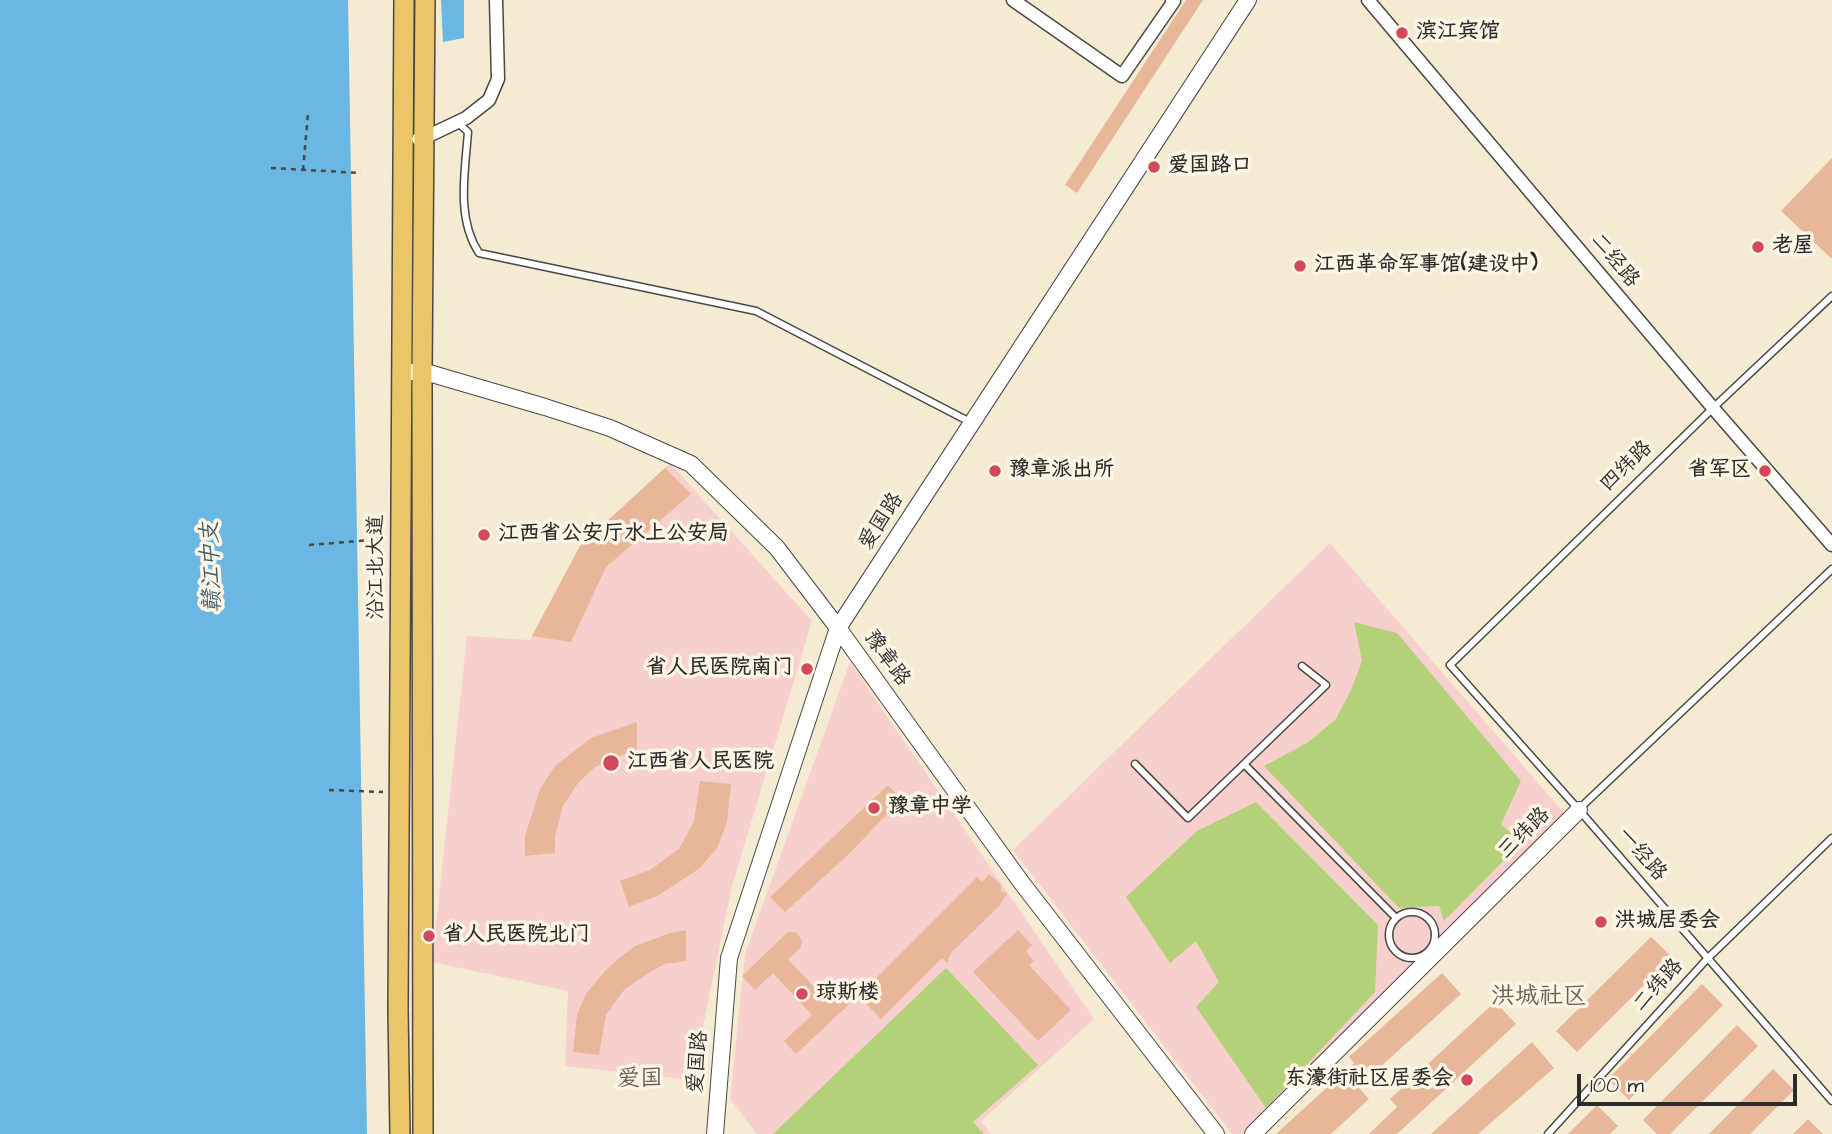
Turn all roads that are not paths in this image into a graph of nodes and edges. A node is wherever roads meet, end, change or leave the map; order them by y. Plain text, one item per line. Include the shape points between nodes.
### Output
1 (404, 0) edge
2 (425, 0) edge
3 (496, 0) edge
4 (1013, 0) edge
5 (1174, 0) edge
6 (1248, 0) edge
7 (1368, 0) edge
8 (457, 122) junction
9 (424, 138) junction
10 (404, 140) junction
11 (1832, 296) edge
12 (412, 372) junction
13 (1713, 408) junction
14 (972, 424) junction
15 (1832, 545) edge
16 (1832, 569) edge
17 (838, 628) junction
18 (1450, 665) joint
19 (1302, 666) dead end
20 (1135, 764) dead end
21 (1244, 764) junction
22 (1579, 810) junction
23 (1832, 838) edge
24 (1396, 918) junction
25 (1431, 953) junction
26 (1707, 959) junction
27 (1832, 1101) edge
28 (400, 1134) edge
29 (423, 1134) edge
30 (715, 1134) edge
31 (1216, 1134) edge
32 (1253, 1134) edge
33 (1548, 1134) edge

1 - 10 main road, 沿江北大道
2 - 9 main road, 沿江北大道
3 - 8 street via 498,79 489,100
4 - 5 street via 1122,76
6 - 14 street, 爱国路
7 - 13 street, 二经路
8 - 9 street
8 - 14 lane via 468,132 463,209 479,253 756,311
9 - 10 street
9 - 12 main road, 沿江北大道
10 - 12 main road, 沿江北大道
11 - 13 lane, 四纬路
12 - 17 street, 豫章路 via 610,428 691,464 777,548
12 - 28 main road, 沿江北大道 via 401,538
12 - 29 main road, 沿江北大道
13 - 15 street, 二经路
13 - 18 lane, 四纬路
14 - 17 street, 爱国路
16 - 22 lane, 三纬路
17 - 30 street, 爱国路 via 729,958
17 - 31 street, 豫章路 via 1021,882
18 - 22 lane, 一经路
19 - 21 lane via 1326,685
20 - 21 lane via 1188,818
21 - 24 lane
22 - 25 street, 三纬路
22 - 26 lane, 一经路
23 - 26 lane, 二纬路
24 - 25 lane via 1419,912 1432,922 1436,937
24 - 25 lane via 1390,931 1396,951 1409,958
25 - 32 street, 三纬路
26 - 27 lane, 一经路
26 - 33 lane, 二纬路

